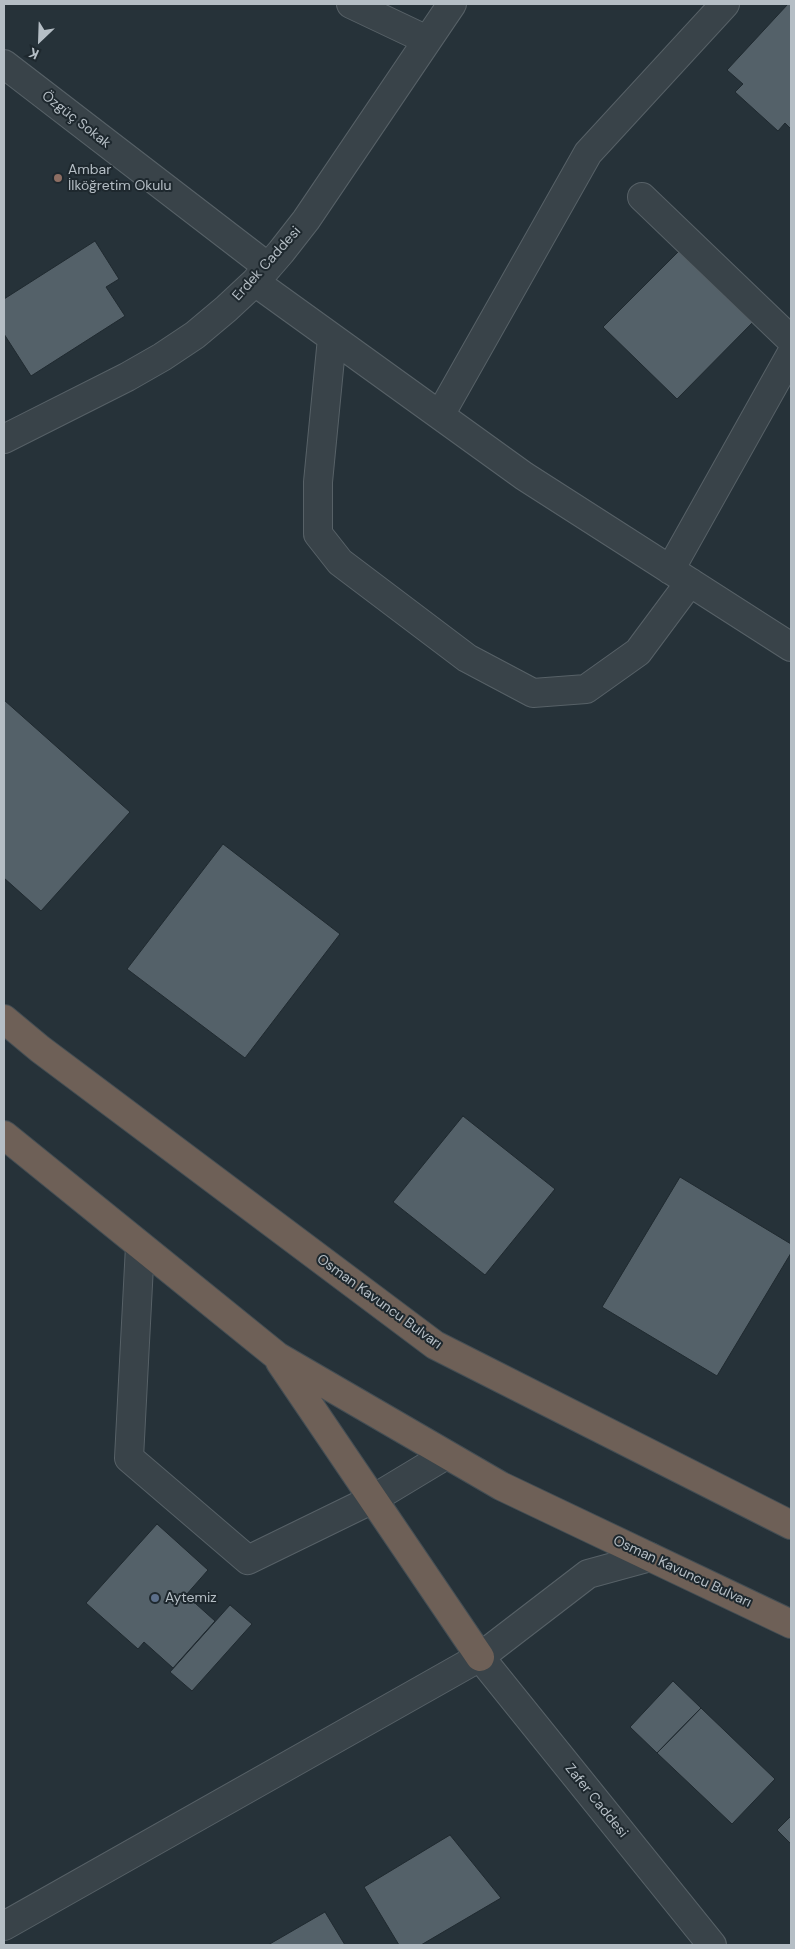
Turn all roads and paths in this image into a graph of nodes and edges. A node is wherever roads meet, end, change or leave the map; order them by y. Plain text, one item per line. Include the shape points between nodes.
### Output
1 (351, 4) edge
2 (452, 4) edge
3 (725, 4) edge
4 (427, 40) junction
5 (4, 64) edge
6 (642, 197) dead end
7 (261, 274) junction
8 (332, 338) junction
9 (791, 340) edge
10 (791, 354) edge
11 (440, 415) junction
12 (4, 439) edge
13 (680, 576) junction
14 (791, 647) edge
15 (4, 1019) edge
16 (4, 1135) edge
17 (140, 1246) junction
18 (277, 1356) junction
19 (446, 1455) junction
20 (373, 1499) junction
21 (791, 1526) edge
22 (650, 1557) junction
23 (791, 1624) edge
24 (480, 1658) junction
25 (4, 1926) edge
26 (712, 1945) edge

1 - 4 street
2 - 4 street, Erdek Caddesi
3 - 11 street via 588,153
4 - 7 street, Erdek Caddesi via 306,220
5 - 7 street, Özgüç Sokak
6 - 9 street
7 - 8 street, Özgüç Sokak
7 - 12 street, Erdek Caddesi via 195,335 162,357
8 - 11 street, Özgüç Sokak
8 - 13 street via 318,482 318,534 340,562 467,658 533,694 586,689 638,652
10 - 13 street
11 - 13 street, Özgüç Sokak via 524,476
13 - 14 street, Özgüç Sokak
15 - 21 highway, Osman Kavuncu Bulvarı via 435,1345
16 - 17 highway, Osman Kavuncu Bulvarı
17 - 18 highway, Osman Kavuncu Bulvarı
17 - 20 street via 128,1458 248,1560
18 - 19 highway, Osman Kavuncu Bulvarı
18 - 20 highway
19 - 20 street
19 - 22 highway, Osman Kavuncu Bulvarı via 500,1486
20 - 24 highway
22 - 23 highway, Osman Kavuncu Bulvarı
22 - 24 street via 588,1574
24 - 25 street
24 - 26 street, Zafer Caddesi

